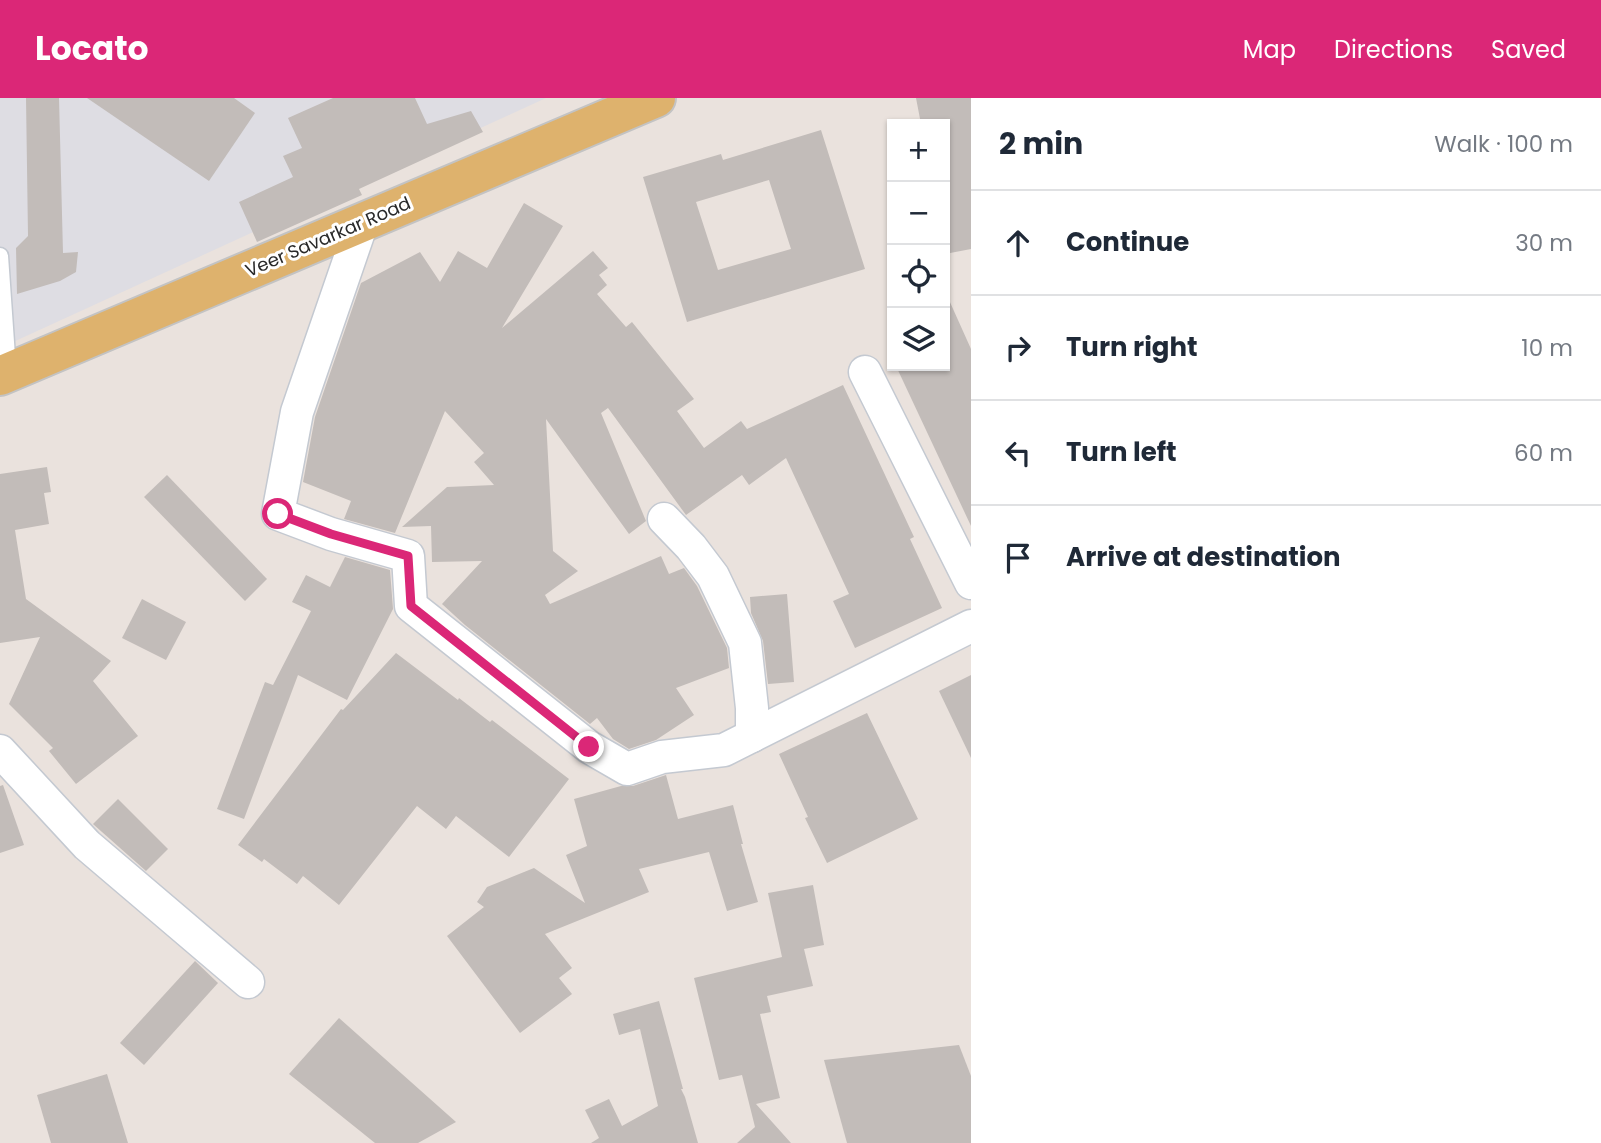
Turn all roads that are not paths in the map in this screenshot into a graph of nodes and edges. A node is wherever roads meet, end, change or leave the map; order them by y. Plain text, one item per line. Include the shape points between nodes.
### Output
1 (656, 98) edge
2 (362, 223) junction
3 (0, 256) edge
4 (865, 372) dead end
5 (4, 375) edge
6 (664, 519) dead end
7 (971, 583) edge
8 (971, 626) edge
9 (752, 736) junction
10 (0, 751) edge
11 (248, 982) dead end

1 - 2 main road, Veer Savarkar Road
2 - 5 main road, Veer Savarkar Road
2 - 9 street via 297,412 278,514 408,556 411,606 416,612 589,747 627,769 662,757 724,750
3 - 5 lane
4 - 7 street
6 - 9 street via 713,576 745,643
8 - 9 street
10 - 11 street via 87,845

